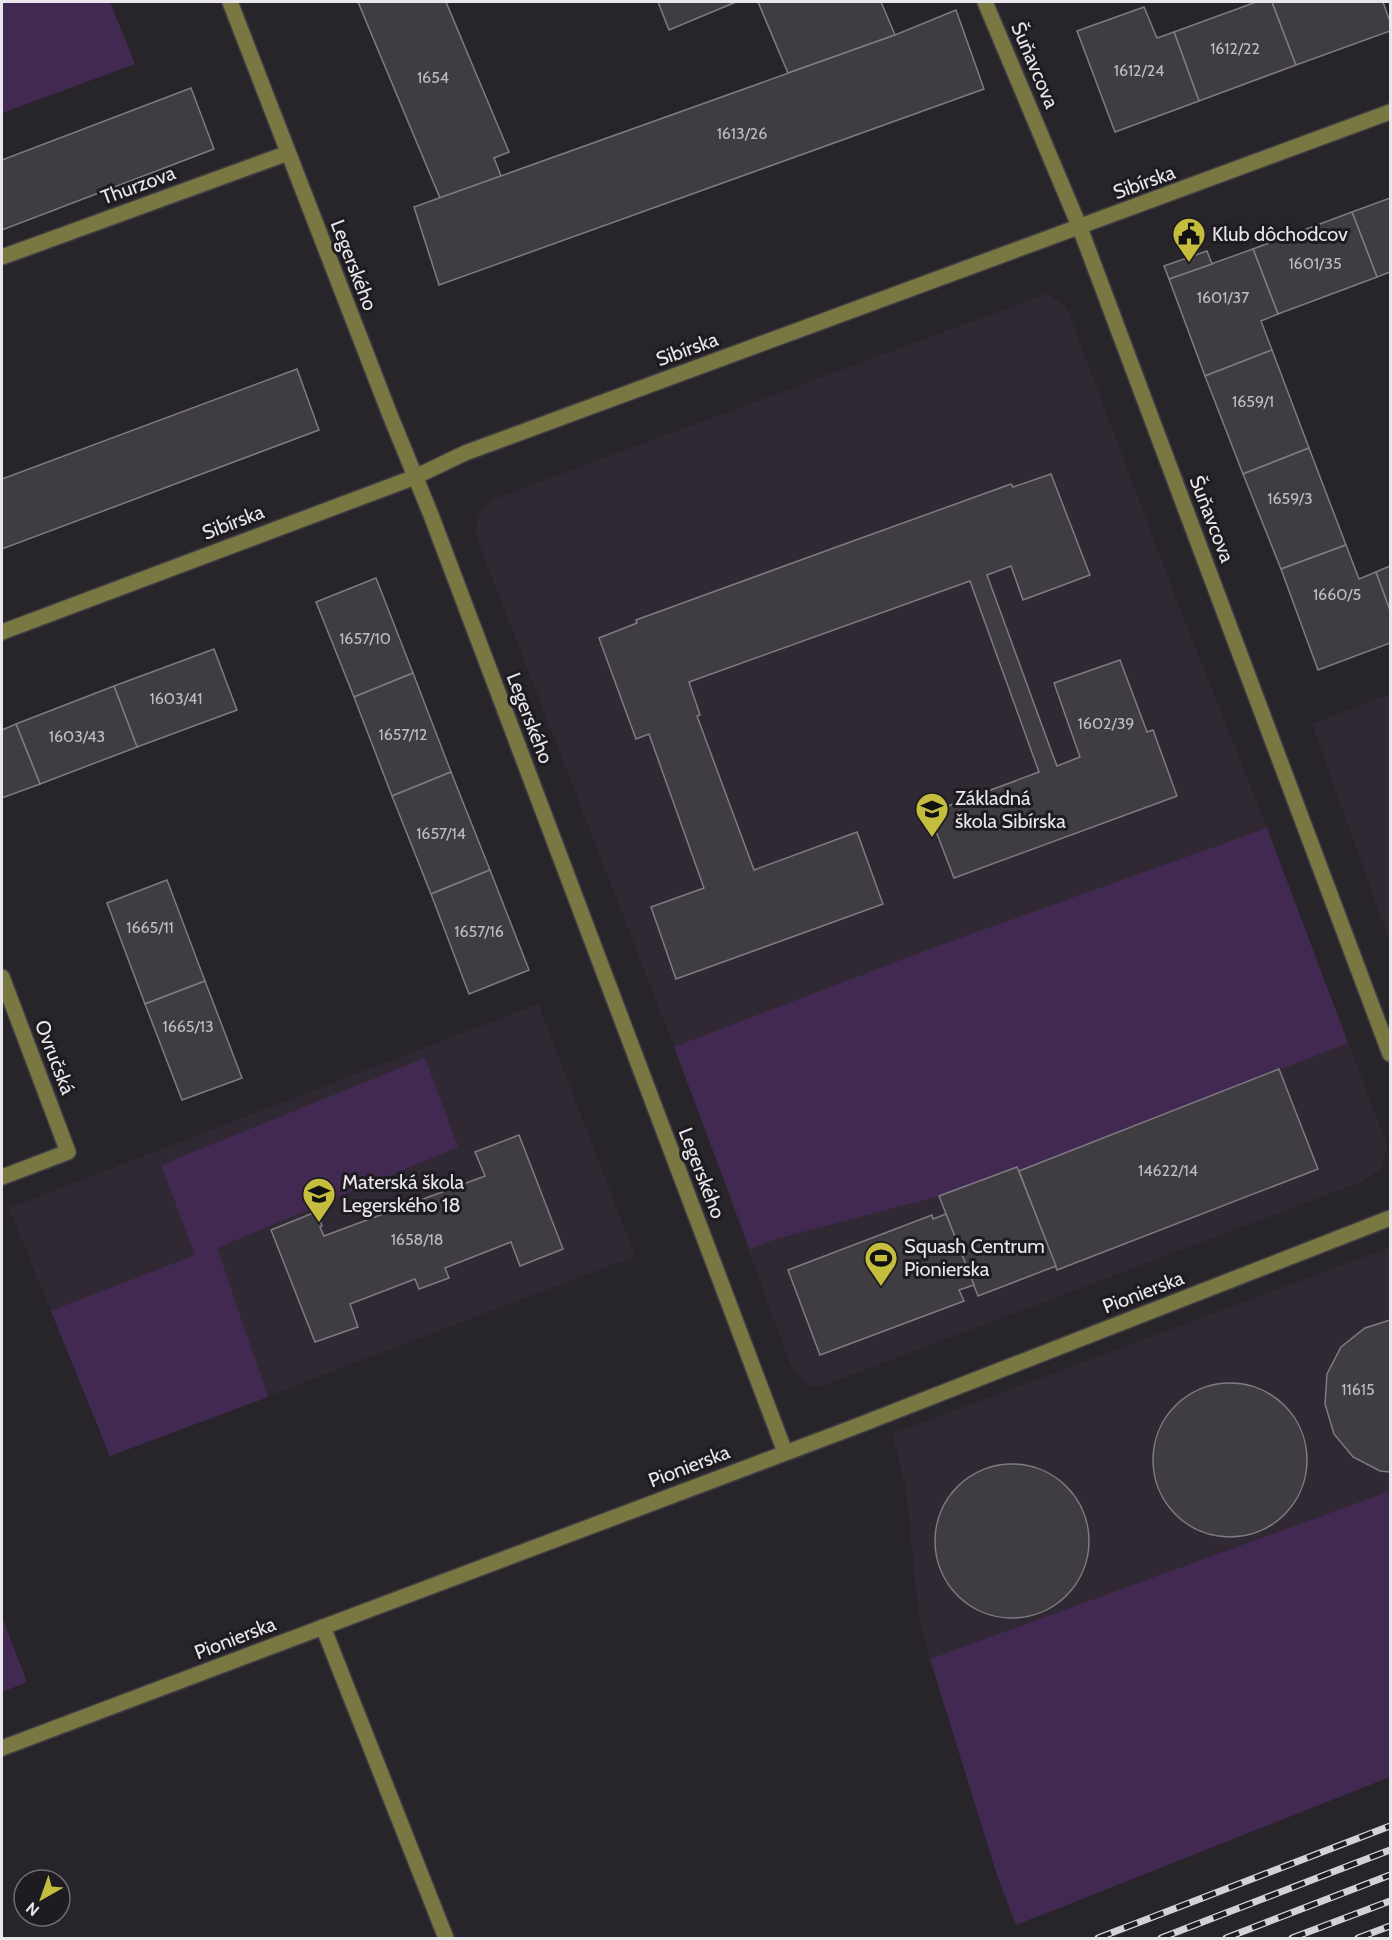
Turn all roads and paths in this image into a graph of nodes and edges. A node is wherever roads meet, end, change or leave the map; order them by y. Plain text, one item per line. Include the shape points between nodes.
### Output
1 (230, 2) edge
2 (985, 2) edge
3 (1390, 112) edge
4 (288, 153) junction
5 (1080, 228) junction
6 (2, 257) edge
7 (415, 477) junction
8 (2, 632) edge
9 (2, 977) edge
10 (1390, 1054) edge
11 (2, 1177) edge
12 (1390, 1218) edge
13 (785, 1452) junction
14 (323, 1627) junction
15 (2, 1748) edge
16 (446, 1938) edge

1 - 4 street, Legerského
2 - 5 street, Šuňavcova
3 - 5 street, Sibírska
4 - 6 street, Thurzova
4 - 7 street, Legerského
5 - 7 street, Sibírska via 476,449
5 - 10 street, Šuňavcova
7 - 8 street, Sibírska
7 - 13 street, Legerského
9 - 11 street, Ovručská via 68,1152
12 - 13 street, Pionierska
13 - 14 street, Pionierska
14 - 15 street, Pionierska
14 - 16 street

